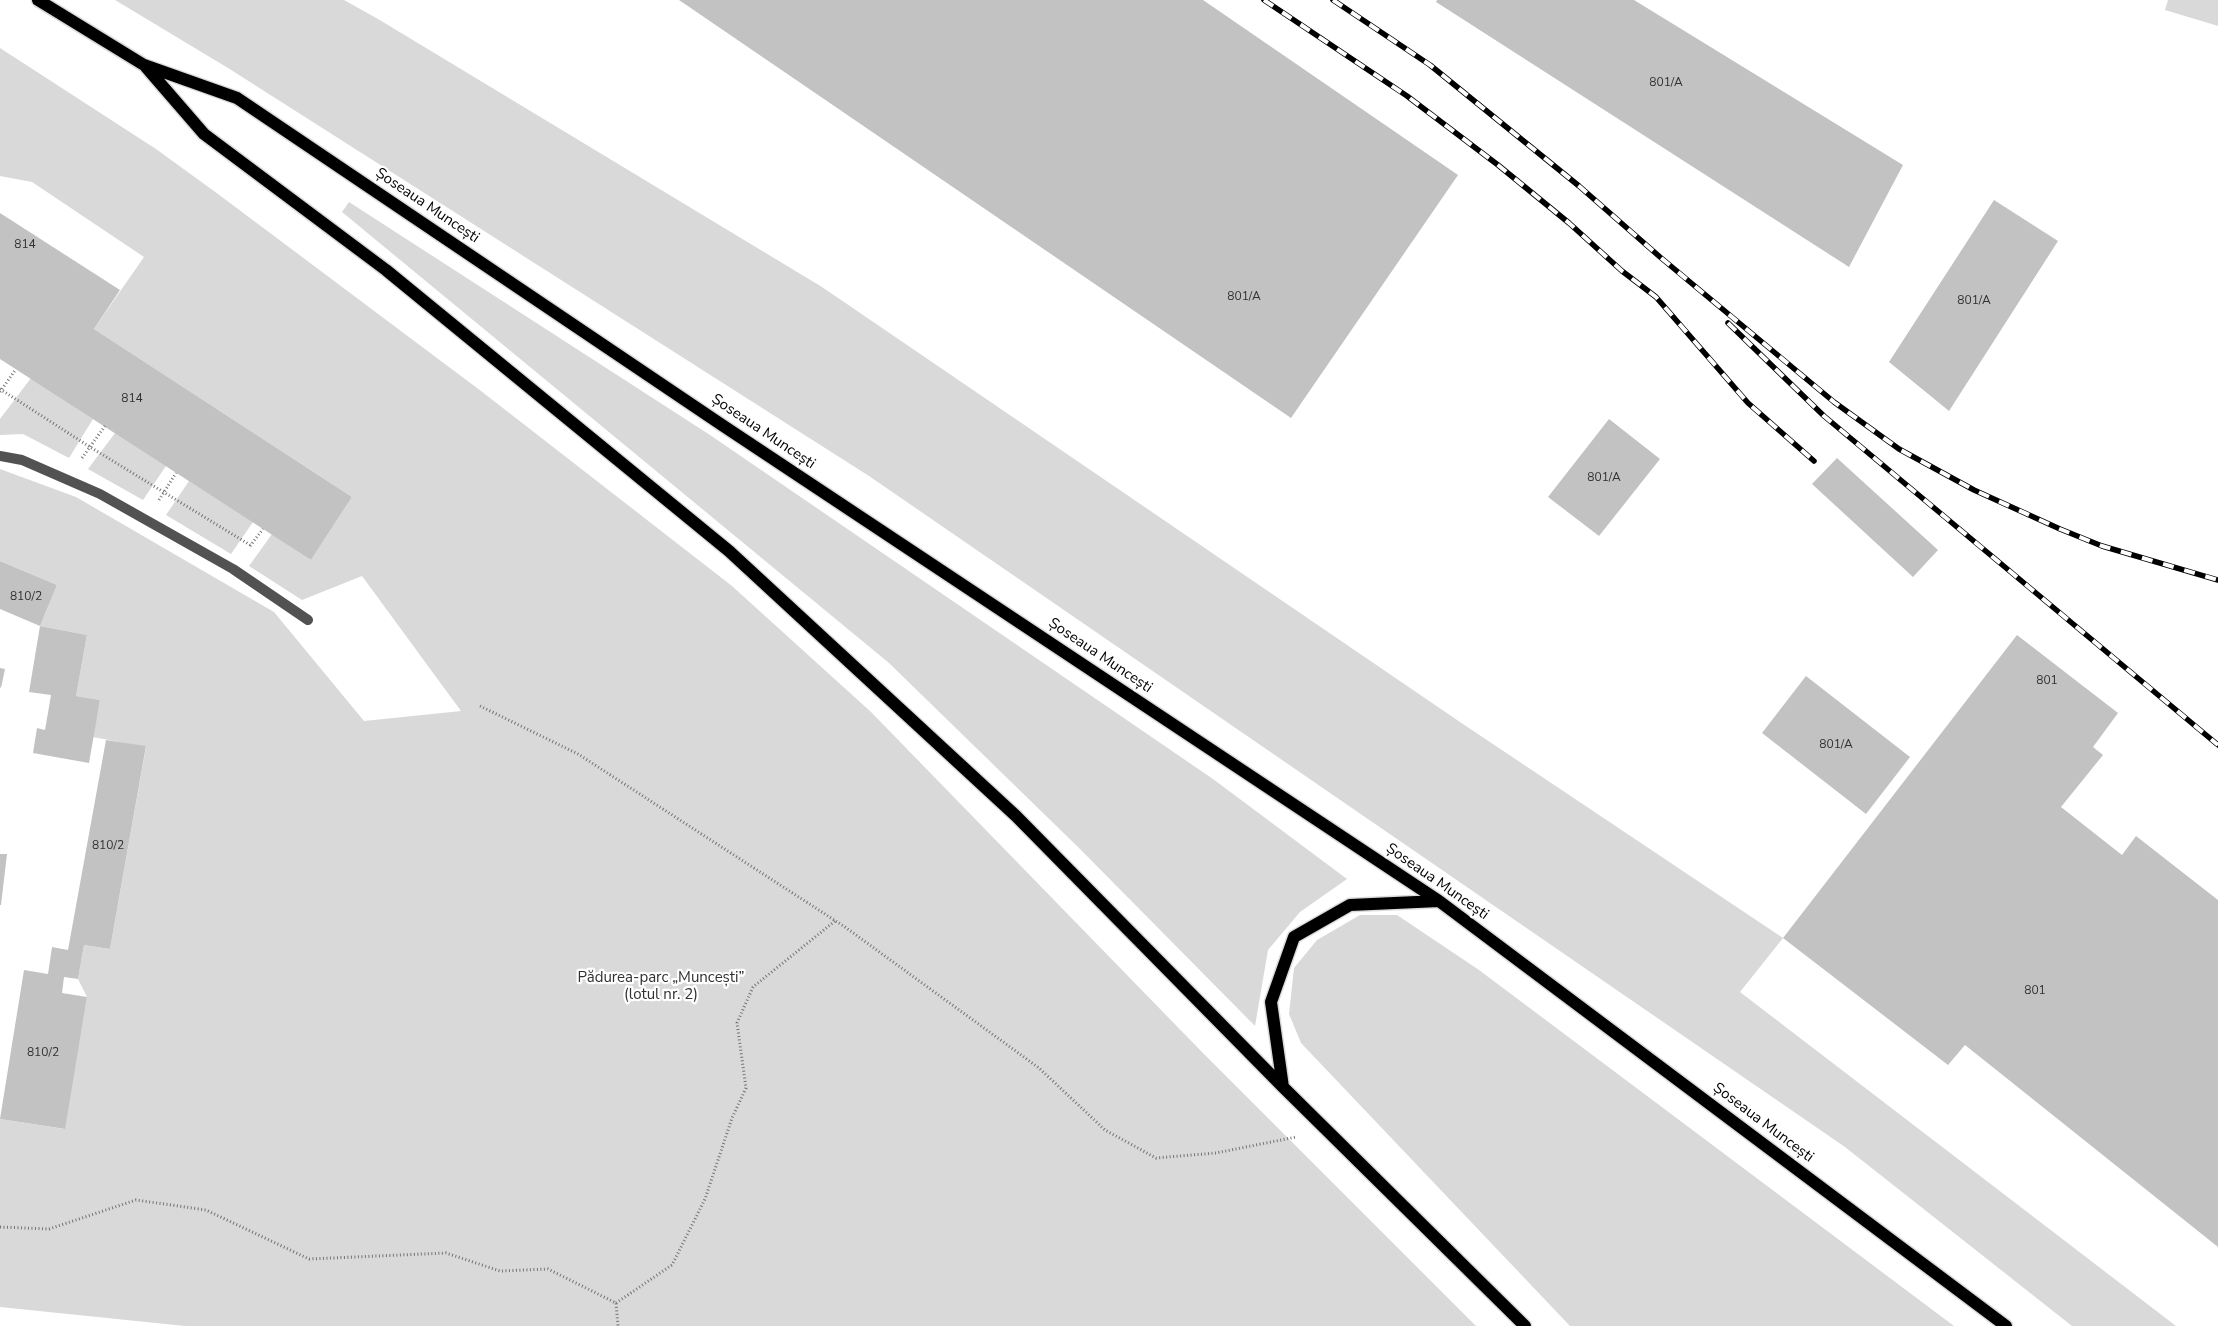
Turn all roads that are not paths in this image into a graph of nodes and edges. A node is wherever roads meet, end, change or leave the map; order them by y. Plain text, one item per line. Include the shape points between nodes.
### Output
1 (38, 0) edge
2 (144, 65) junction
3 (0, 456) edge
4 (308, 620) dead end
5 (1439, 901) junction
6 (1283, 1087) junction
7 (1525, 1326) edge
8 (2006, 1326) edge

1 - 2 main road, Șoseaua Muncești
2 - 5 main road, Șoseaua Muncești via 237,98
2 - 6 main road, Șoseaua Muncești via 204,134 386,270 729,551 1016,816
3 - 4 lane via 22,460 100,494 233,569
5 - 6 main road via 1350,906 1294,937 1271,1002
5 - 8 main road, Șoseaua Muncești
6 - 7 main road, Șoseaua Muncești

